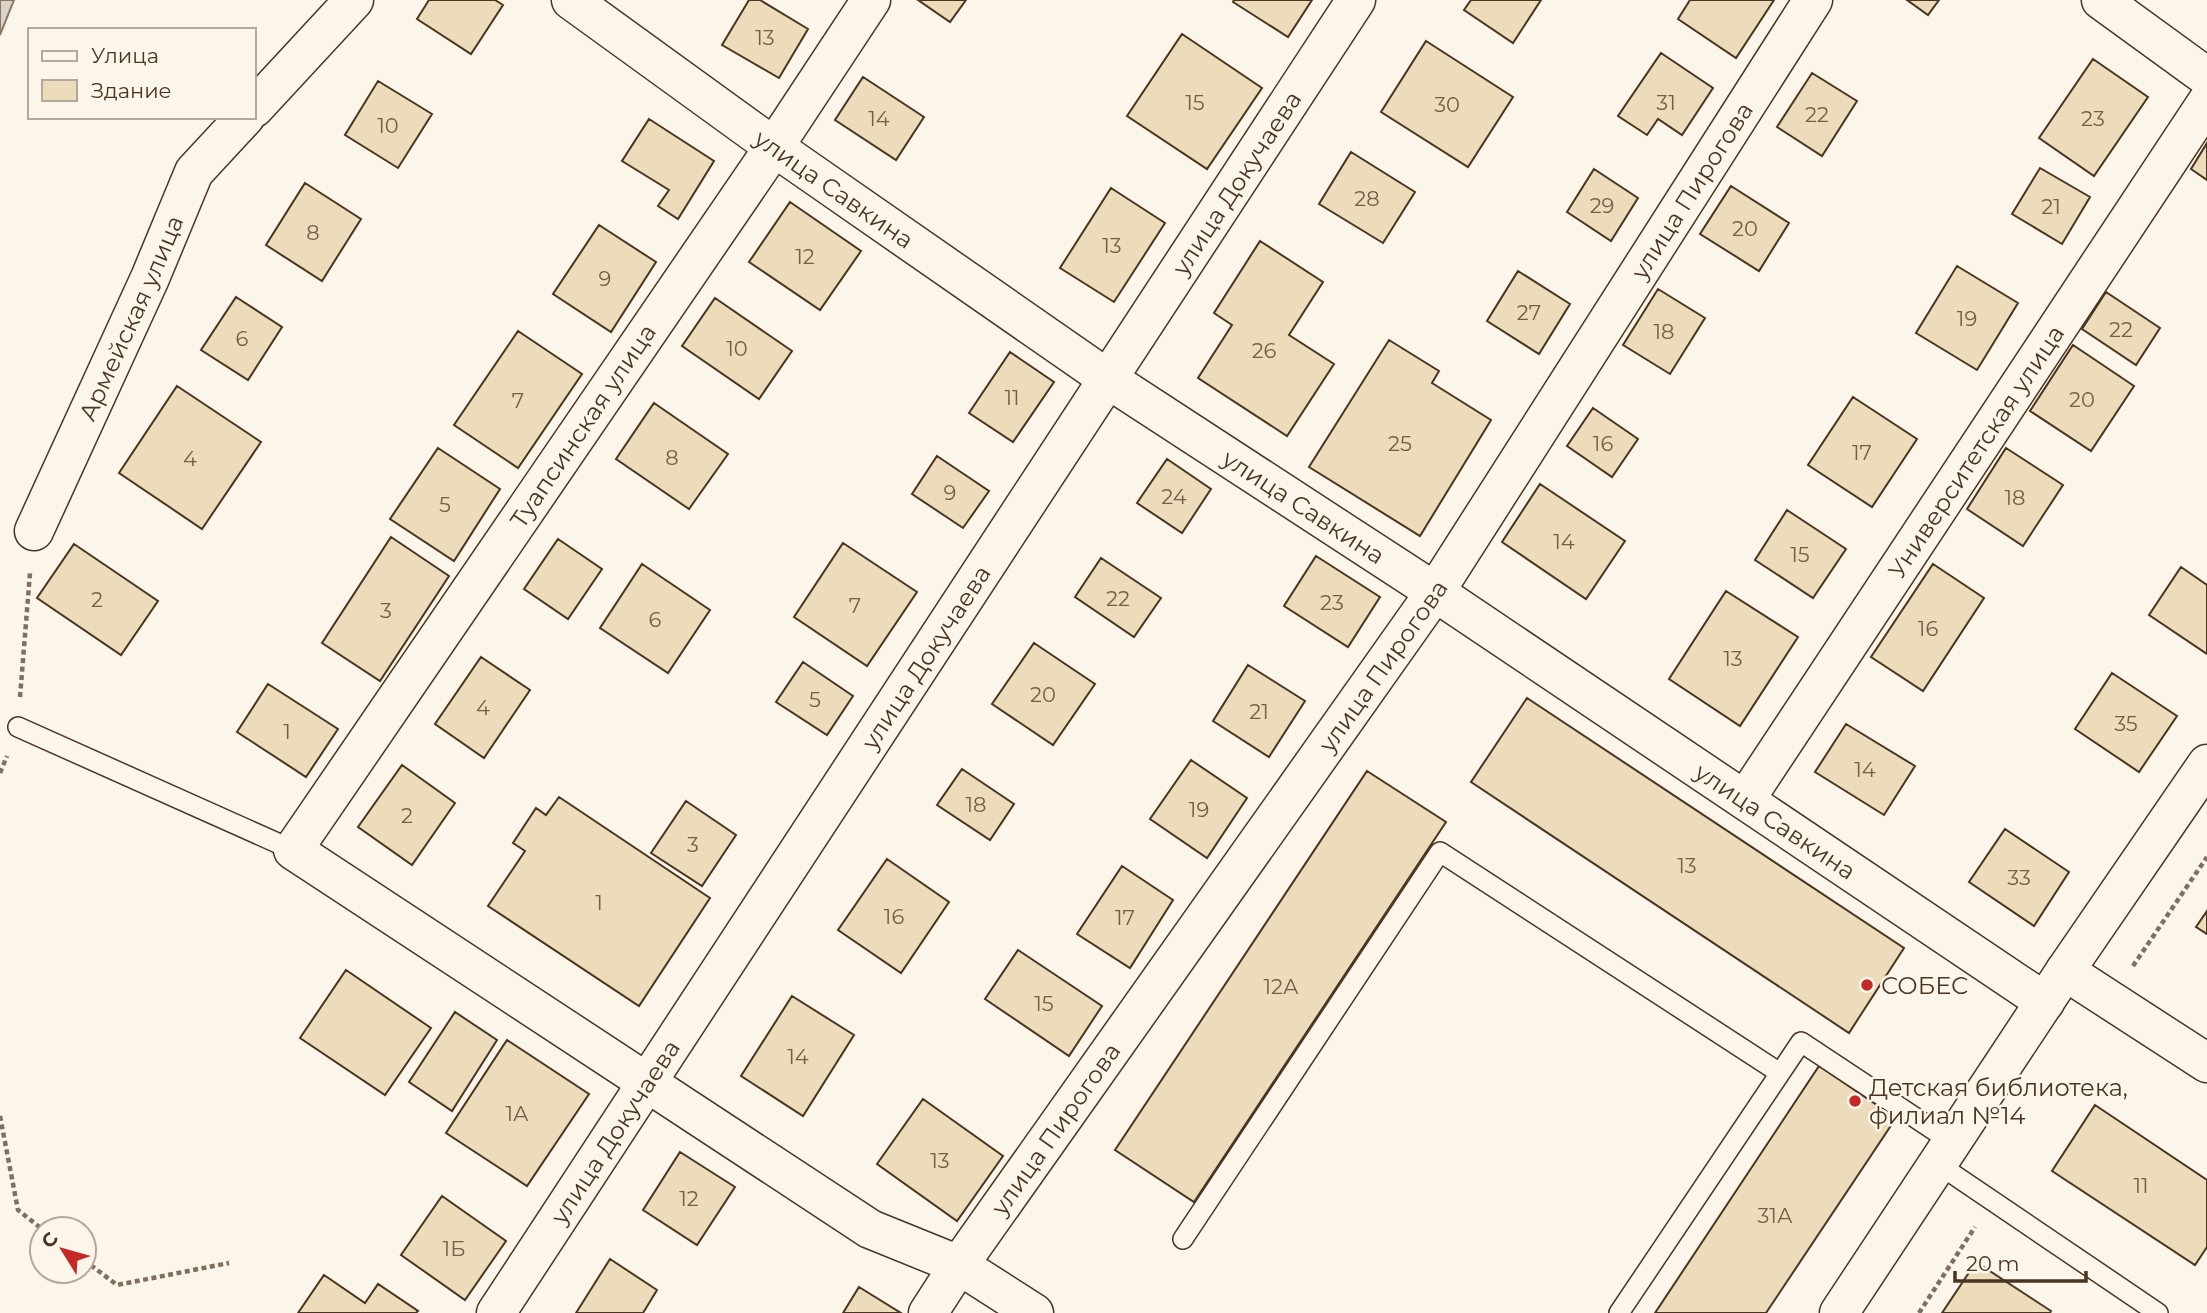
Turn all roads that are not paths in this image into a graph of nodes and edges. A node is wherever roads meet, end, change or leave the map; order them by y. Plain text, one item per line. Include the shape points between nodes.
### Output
1 (354, 0) edge
2 (570, 0) edge
3 (871, 0) edge
4 (1356, 0) edge
5 (1813, 0) edge
6 (2101, 0) edge
7 (2207, 77) edge
8 (2207, 102) edge
9 (256, 106) edge
10 (243, 119) edge
11 (774, 147) junction
12 (1108, 379) junction
13 (34, 531) road end
14 (1435, 592) junction
15 (18, 727) road end
16 (2207, 764) edge
17 (1745, 800) junction
18 (293, 850) junction
19 (2055, 987) junction
20 (2207, 1063) edge
21 (1780, 1073) junction
22 (648, 1082) junction
23 (1945, 1153) junction
24 (1183, 1239) dead end
25 (959, 1265) junction
26 (496, 1313) edge
27 (928, 1313) edge
28 (1034, 1313) edge
29 (1619, 1313) edge
30 (1839, 1313) edge
31 (2158, 1313) edge

1 - 9 street
2 - 11 street, улица Савкина
3 - 11 street, Туапсинская улица
4 - 12 street, улица Докучаева
5 - 14 street, улица Пирогова
6 - 7 street
8 - 17 street, Университетская улица
10 - 13 street, Армейская улица via 194,172
11 - 12 street, улица Савкина
11 - 18 street, Туапсинская улица
12 - 14 street, улица Савкина
12 - 22 street, улица Докучаева
14 - 17 street, улица Савкина
14 - 25 street, улица Пирогова
15 - 18 lane
16 - 19 street
17 - 19 street, улица Савкина
18 - 22 street
19 - 20 street, улица Савкина via 2111,1000
19 - 23 street
21 - 23 lane via 1801,1042
21 - 24 lane via 1440,852
21 - 29 lane
22 - 25 street via 870,1229
22 - 26 street, улица Докучаева
23 - 30 street
23 - 31 lane via 1992,1200
25 - 27 street, улица Пирогова
25 - 28 street

